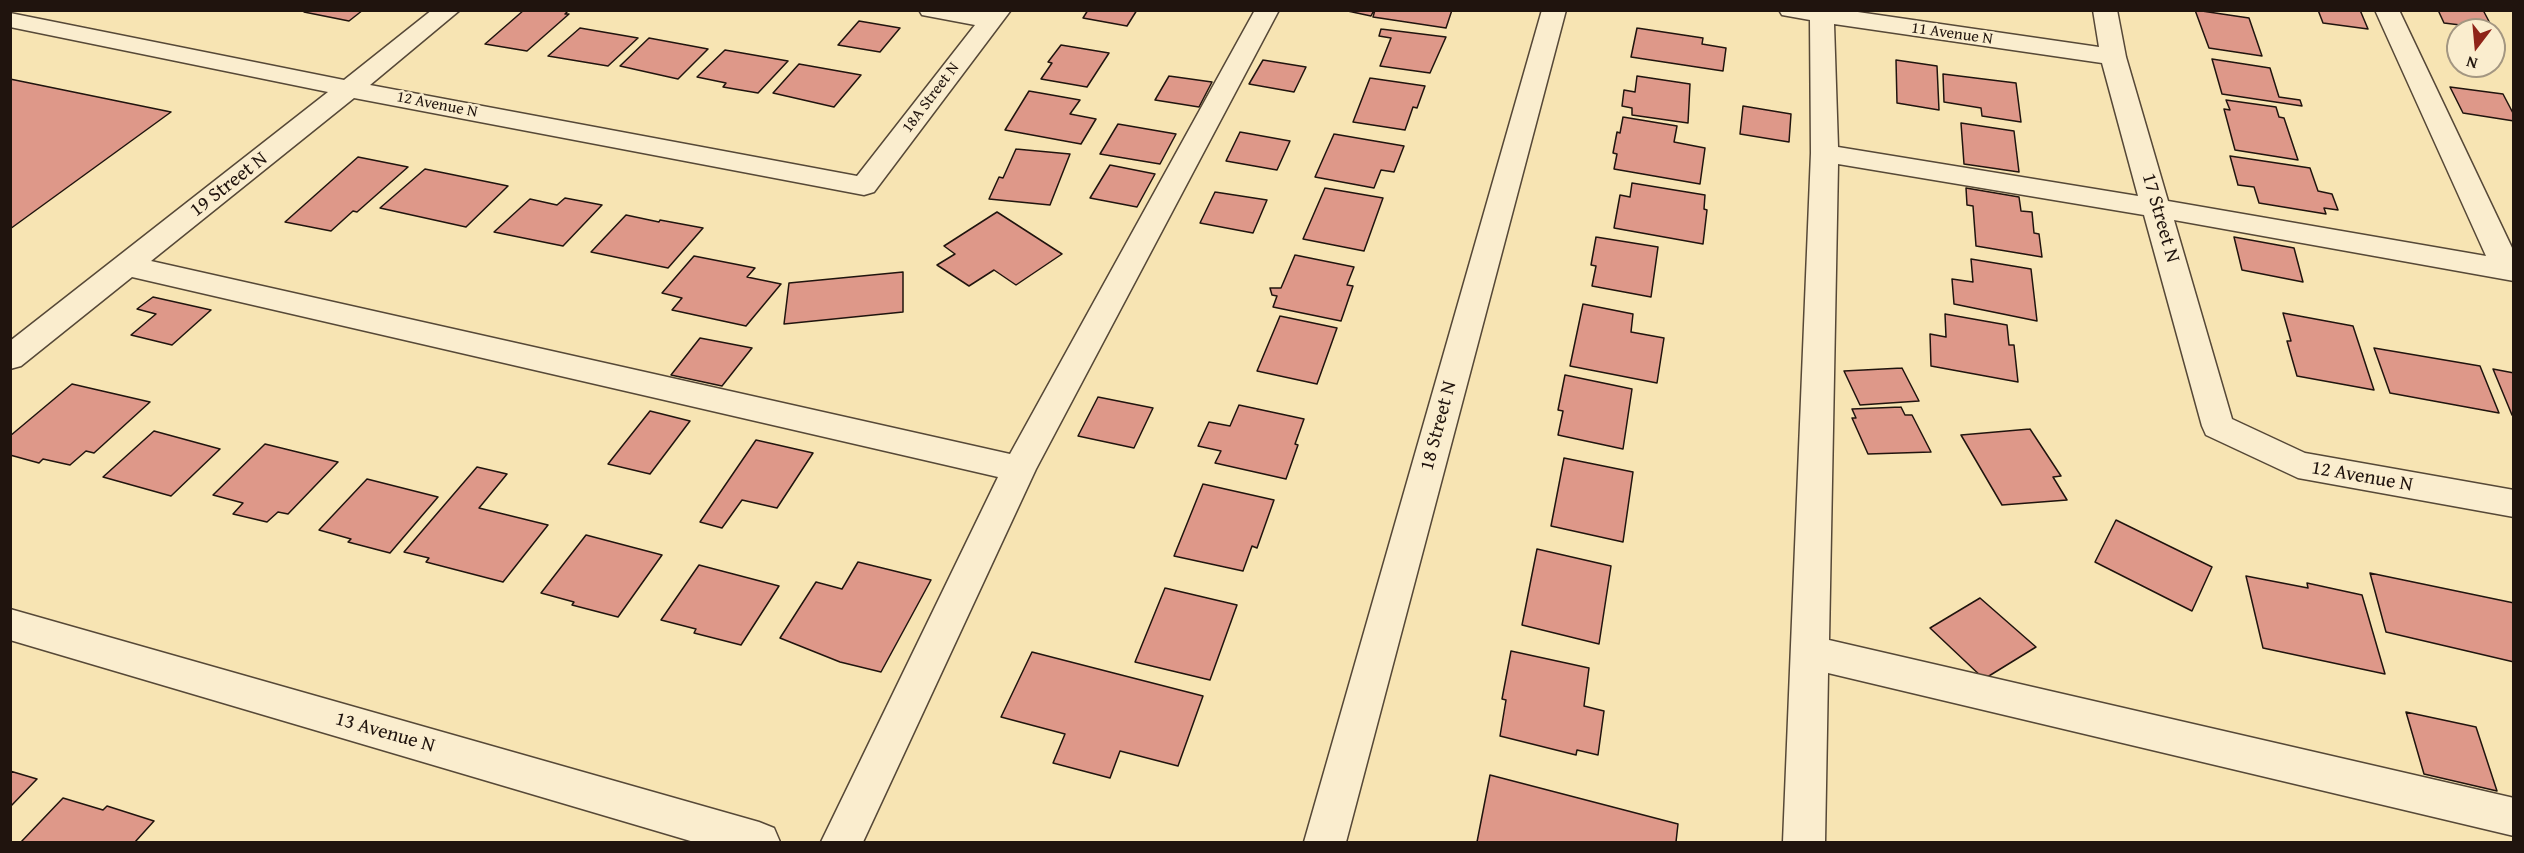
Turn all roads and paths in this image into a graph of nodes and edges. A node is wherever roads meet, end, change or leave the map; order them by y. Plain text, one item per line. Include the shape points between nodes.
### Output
1 (448, 10) edge
2 (931, 10) edge
3 (1267, 10) edge
4 (1554, 10) edge
5 (2105, 10) edge
6 (2387, 10) edge
7 (1812, 12) edge
8 (995, 15) edge
9 (10, 20) edge
10 (2113, 57) junction
11 (350, 89) junction
12 (1825, 153) junction
13 (864, 186) joint
14 (2157, 208) junction
15 (127, 266) junction
16 (2510, 270) edge
17 (10, 358) edge
18 (2218, 426) joint
19 (1019, 469) junction
20 (2514, 504) edge
21 (10, 624) edge
22 (1809, 652) junction
23 (2514, 817) edge
24 (759, 843) edge
25 (842, 843) edge
26 (1325, 843) edge
27 (1804, 843) edge

1 - 11 street, 19 Street N
2 - 8 street
3 - 19 street
4 - 26 street, 18 Street N
5 - 10 street, 17 Street N
6 - 16 street
7 - 10 street, 11 Avenue N
7 - 12 street
8 - 13 street, 18A Street N
9 - 11 street, 12 Avenue N
10 - 14 street, 17 Street N
11 - 13 street, 12 Avenue N
11 - 15 street, 19 Street N
12 - 14 street
12 - 22 street
14 - 16 street
14 - 18 street, 17 Street N
15 - 17 street, 19 Street N
15 - 19 street
18 - 20 street, 12 Avenue N via 2298,465
19 - 25 street
21 - 24 street, 13 Avenue N
22 - 23 street
22 - 27 street

